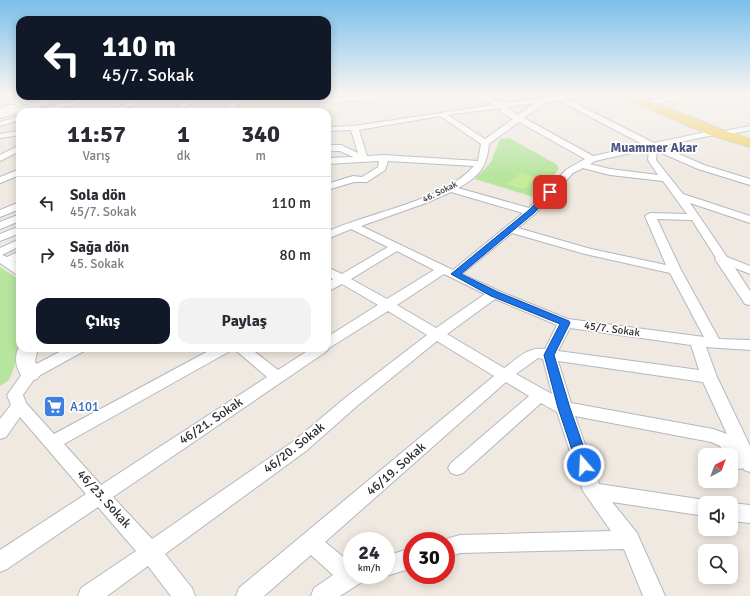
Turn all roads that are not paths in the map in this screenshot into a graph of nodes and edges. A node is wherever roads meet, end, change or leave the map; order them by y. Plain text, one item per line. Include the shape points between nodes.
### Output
1 (392, 122) edge
2 (453, 122) edge
3 (515, 122) edge
4 (524, 122) edge
5 (605, 122) edge
6 (693, 122) edge
7 (696, 122) edge
8 (16, 126) edge
9 (354, 128) junction
10 (750, 128) edge
11 (331, 129) edge
12 (0, 131) edge
13 (721, 133) junction
14 (16, 134) edge
15 (0, 136) edge
16 (750, 142) edge
17 (484, 143) junction
18 (653, 146) junction
19 (331, 148) edge
20 (16, 150) edge
21 (0, 158) edge
22 (384, 158) junction
23 (364, 159) junction
24 (592, 159) junction
25 (331, 162) edge
26 (481, 164) junction
27 (583, 165) junction
28 (16, 176) edge
29 (664, 178) junction
30 (0, 180) edge
31 (750, 182) edge
32 (331, 186) edge
33 (451, 189) junction
34 (678, 196) junction
35 (16, 207) edge
36 (531, 212) junction
37 (0, 214) edge
38 (695, 217) junction
39 (16, 219) edge
40 (750, 220) edge
41 (351, 225) junction
42 (0, 226) edge
43 (510, 229) junction
44 (16, 231) edge
45 (331, 234) edge
46 (0, 238) edge
47 (16, 246) edge
48 (396, 247) junction
49 (16, 256) edge
50 (2, 258) edge
51 (721, 259) junction
52 (16, 268) edge
53 (675, 270) junction
54 (750, 270) edge
55 (449, 272) junction
56 (331, 274) edge
57 (341, 280) junction
58 (331, 286) edge
59 (494, 294) junction
60 (750, 301) edge
61 (388, 305) junction
62 (565, 323) junction
63 (437, 334) junction
64 (331, 341) edge
65 (697, 341) junction
66 (714, 343) junction
67 (750, 345) edge
68 (27, 352) edge
69 (71, 352) edge
70 (218, 352) edge
71 (245, 352) edge
72 (316, 352) edge
73 (549, 355) junction
74 (30, 374) junction
75 (505, 375) junction
76 (277, 377) junction
77 (709, 377) junction
78 (541, 394) junction
79 (19, 406) junction
80 (564, 408) junction
81 (0, 432) edge
82 (52, 443) junction
83 (744, 463) edge
84 (457, 468) dead end
85 (592, 491) junction
86 (101, 496) junction
87 (698, 507) edge
88 (738, 513) edge
89 (750, 514) edge
90 (630, 540) junction
91 (311, 542) junction
92 (455, 545) edge
93 (152, 553) junction
94 (0, 562) edge
95 (343, 569) edge
96 (343, 582) edge
97 (89, 596) edge
98 (184, 596) edge
99 (247, 596) edge
100 (322, 596) edge
101 (654, 596) edge

1 - 9 street
2 - 17 street
3 - 17 street
4 - 24 street
5 - 18 street
6 - 13 main road
7 - 13 main road
8 - 12 street
9 - 11 street
9 - 23 street
10 - 13 street
13 - 16 main road
13 - 18 street
14 - 15 street
17 - 26 street
18 - 24 street
18 - 29 street via 652,160
18 - 31 street via 701,168
19 - 23 street via 341,148
20 - 21 street
22 - 23 street
22 - 26 street
22 - 32 street via 382,168 364,180 353,179
23 - 25 street
24 - 27 street
26 - 33 street, 46. Sokak
27 - 29 street via 610,172
27 - 36 street via 570,171
28 - 30 street
29 - 34 street
33 - 36 street
33 - 41 street, 46. Sokak
34 - 38 street
34 - 40 street
35 - 37 street
36 - 43 street
38 - 51 street
38 - 53 street via 650,216
39 - 42 street
41 - 45 street, 46. Sokak
41 - 48 street, 45/7. Sokak
43 - 53 street via 589,252
43 - 55 street
44 - 46 street
47 - 50 street
48 - 55 street, 45/7. Sokak
48 - 57 street
49 - 50 street
50 - 52 street
51 - 54 street
51 - 60 street
53 - 66 street
55 - 59 street, 45/7. Sokak
55 - 61 street
56 - 57 street
57 - 58 street
57 - 61 street
59 - 62 street, 45/7. Sokak
59 - 63 street, 46/20. Sokak
61 - 63 street
61 - 64 street
62 - 65 street, 45/7. Sokak
62 - 73 street
63 - 75 street
63 - 93 street, 46/20. Sokak via 300,446
65 - 66 street, 45/7. Sokak
65 - 77 street
66 - 67 street, 45/7. Sokak
68 - 74 main road via 25,361
69 - 74 street
70 - 82 street
71 - 76 street
72 - 76 street, 46/21. Sokak
73 - 75 street, 46/19. Sokak via 535,353
73 - 77 street, 46/19. Sokak
73 - 80 street
74 - 79 street via 15,395
75 - 78 street
75 - 91 street, 46/19. Sokak
76 - 86 street, 46/21. Sokak
77 - 83 street
78 - 80 street
78 - 84 street
79 - 81 street
79 - 82 street, 46/23. Sokak
80 - 83 street via 713,436 726,441
80 - 85 street
82 - 86 street, 46/23. Sokak
85 - 87 street
85 - 90 street
86 - 93 street, 46/23. Sokak
86 - 94 street, 46/21. Sokak
88 - 89 street
90 - 92 street
90 - 101 street
91 - 95 street
91 - 99 street, 46/19. Sokak
93 - 97 street, 46/20. Sokak
93 - 98 street, 46/23. Sokak
96 - 100 street

